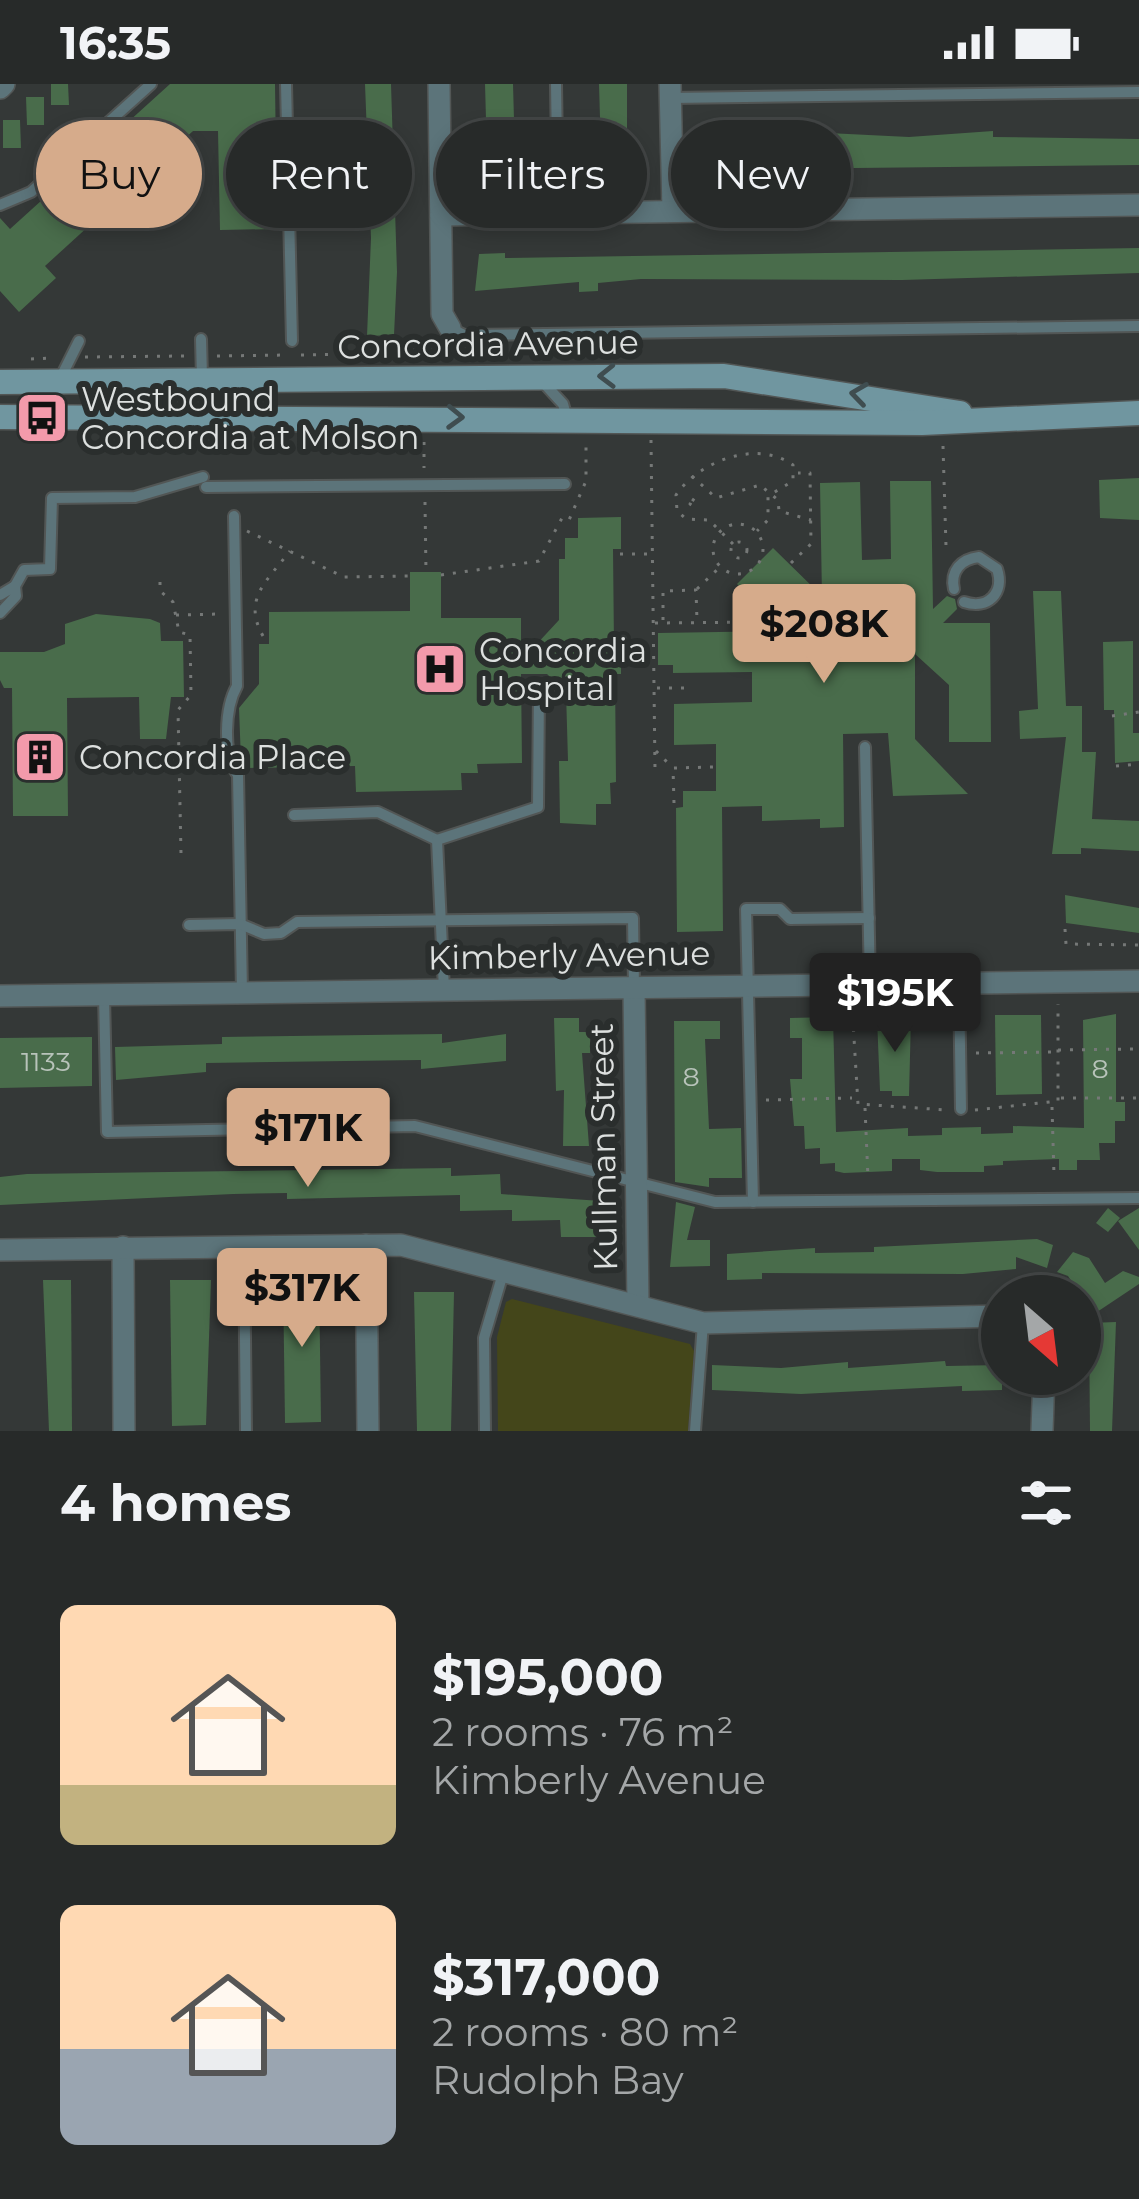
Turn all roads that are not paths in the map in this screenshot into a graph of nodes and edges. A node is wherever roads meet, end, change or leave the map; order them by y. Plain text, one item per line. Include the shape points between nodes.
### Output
1 (151, 84) edge
2 (286, 84) edge
3 (439, 84) edge
4 (556, 84) edge
5 (787, 90) edge
6 (670, 91) edge
7 (1139, 92) edge
8 (440, 120) edge
9 (557, 120) edge
10 (671, 131) edge
11 (0, 205) edge
12 (1139, 205) edge
13 (851, 209) edge
14 (441, 228) edge
15 (1139, 326) edge
16 (450, 328) joint
17 (201, 339) dead end
18 (79, 341) dead end
19 (292, 341) dead end
20 (202, 368) junction
21 (13, 373) edge
22 (536, 376) junction
23 (59, 381) junction
24 (1139, 413) edge
25 (974, 416) junction
26 (1, 417) edge
27 (577, 430) junction
28 (565, 484) dead end
29 (234, 521) road end
30 (15, 586) junction
31 (954, 589) dead end
32 (0, 595) edge
33 (964, 602) dead end
34 (0, 613) edge
35 (539, 688) dead end
36 (865, 746) dead end
37 (294, 815) dead end
38 (437, 840) junction
39 (441, 918) junction
40 (869, 918) junction
41 (240, 923) junction
42 (189, 925) dead end
43 (1139, 981) edge
44 (959, 983) junction
45 (871, 984) junction
46 (750, 986) junction
47 (634, 988) junction
48 (444, 990) junction
49 (242, 992) junction
50 (104, 994) junction
51 (0, 996) edge
52 (961, 1109) dead end
53 (637, 1184) junction
54 (1139, 1198) edge
55 (753, 1202) junction
56 (366, 1245) junction
57 (244, 1246) junction
58 (123, 1247) junction
59 (0, 1250) edge
60 (504, 1270) junction
61 (638, 1304) junction
62 (981, 1316) edge
63 (703, 1323) junction
64 (1043, 1395) edge
65 (124, 1431) edge
66 (246, 1431) edge
67 (368, 1431) edge
68 (485, 1431) edge
69 (695, 1431) edge
70 (1042, 1431) edge

1 - 11 lane via 31,191
2 - 19 lane
3 - 8 street
4 - 9 lane
5 - 6 lane
5 - 7 lane
6 - 10 street
12 - 13 street
14 - 16 street via 442,314
15 - 16 lane via 464,335
17 - 20 lane
18 - 23 lane
20 - 22 main road, Concordia Avenue
20 - 23 main road, Concordia Avenue
21 - 23 main road, Concordia Avenue
25 -> 22 main road, Concordia Avenue via 724,376
22 - 27 lane
24 - 25 main road, Concordia Avenue
25 - 27 main road, Concordia Avenue
26 -> 27 main road, Concordia Avenue
28 - 30 lane via 204,482 135,497 52,497 50,569 24,570
29 - 41 lane via 237,686 229,700
30 - 32 lane
30 - 34 lane
31 - 33 lane via 964,561 979,557 997,569 994,597
35 - 38 lane via 538,807
36 - 40 lane
37 - 38 lane via 378,812
38 - 39 lane
39 - 41 lane via 297,922 264,934
39 - 47 lane via 633,918
39 - 48 lane
40 - 45 lane
40 - 46 lane via 790,919 779,909 746,909
41 - 42 lane
41 - 49 lane
43 - 44 street, Kimberly Avenue
44 - 45 street, Kimberly Avenue
44 - 52 lane
45 - 46 street, Kimberly Avenue
46 - 47 street, Kimberly Avenue
46 - 55 lane
47 - 48 street, Kimberly Avenue
47 - 53 street, Kullman Street
48 - 49 street, Kimberly Avenue
49 - 50 street, Kimberly Avenue
50 - 51 street, Kimberly Avenue
50 - 53 lane via 107,1132 415,1126
53 - 55 lane
53 - 61 street, Kullman Street
54 - 55 lane
56 - 57 street
56 - 60 street via 411,1247
56 - 67 street
57 - 58 street
57 - 66 lane
58 - 59 street
58 - 65 street
60 - 61 street
60 - 68 lane via 484,1338
61 - 63 street
62 - 63 street
63 - 69 lane
64 - 70 street

